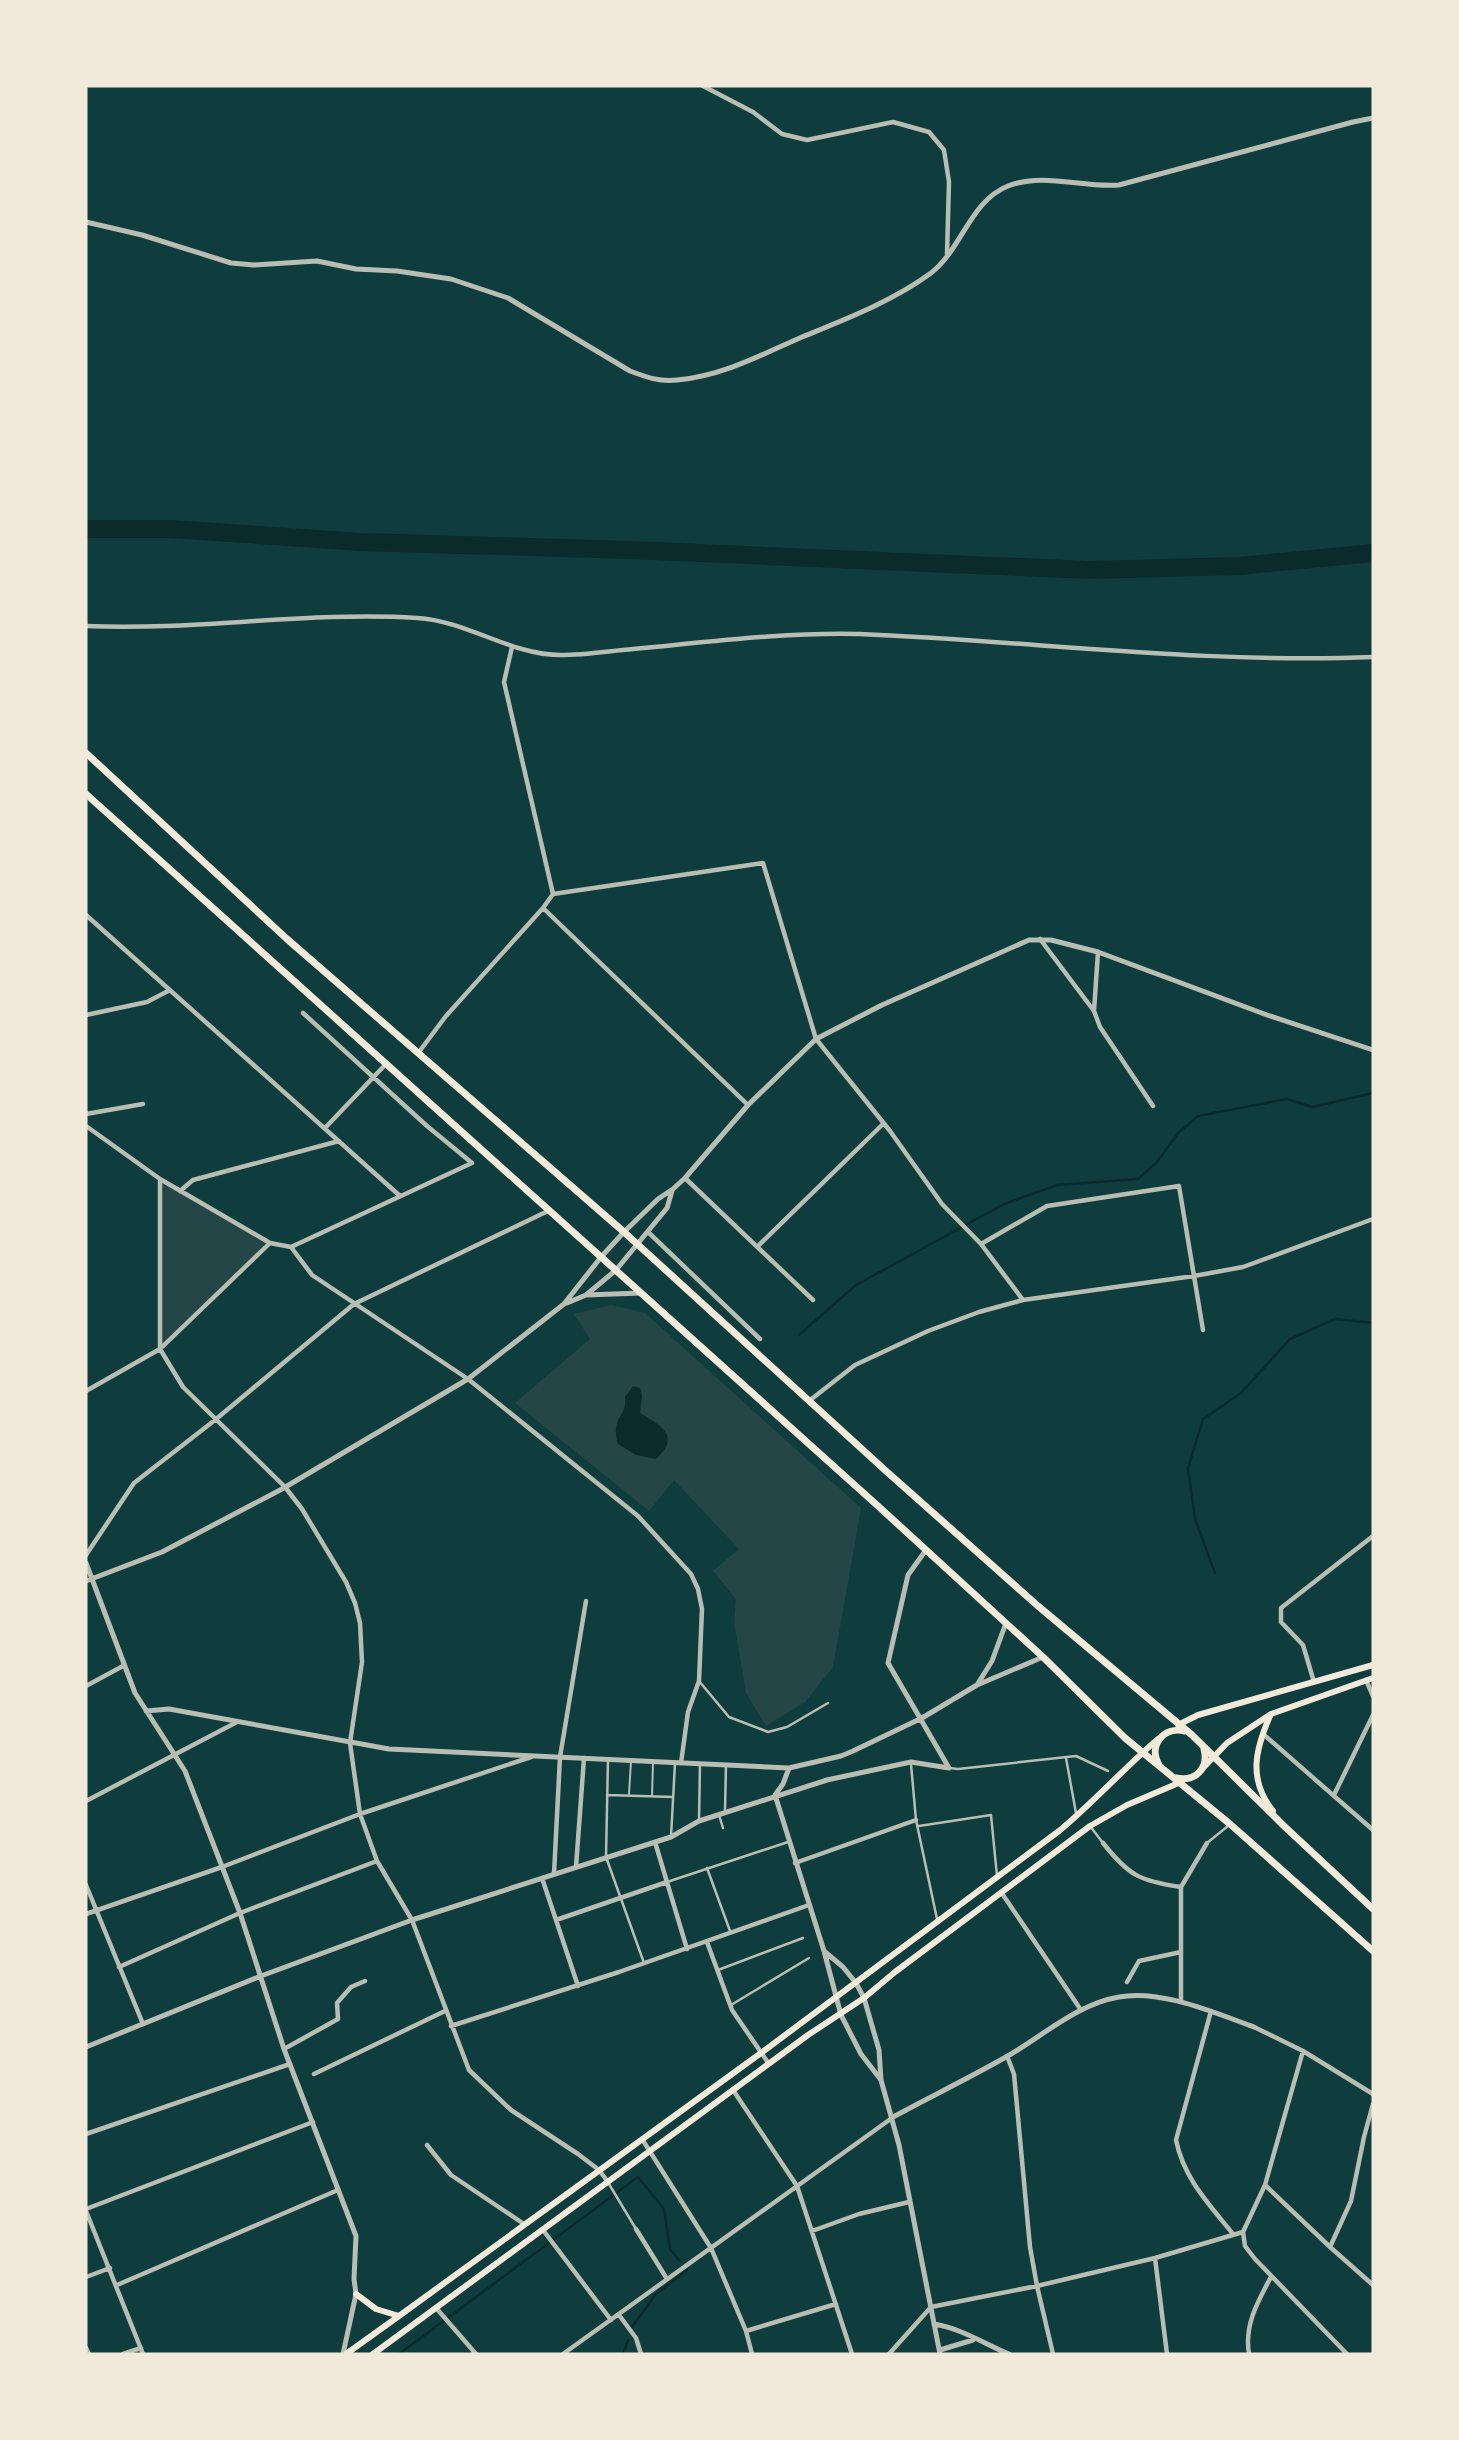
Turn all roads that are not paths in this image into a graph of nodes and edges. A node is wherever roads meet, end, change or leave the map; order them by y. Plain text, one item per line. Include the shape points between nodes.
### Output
1 (703, 86) edge
2 (1373, 118) edge
3 (86, 222) edge
4 (947, 254) junction
5 (86, 626) edge
6 (512, 647) junction
7 (1373, 657) edge
8 (86, 753) edge
9 (86, 793) edge
10 (553, 894) junction
11 (543, 908) junction
12 (86, 915) edge
13 (1039, 939) junction
14 (1098, 952) junction
15 (170, 989) junction
16 (1094, 1011) junction
17 (303, 1013) dead end
18 (86, 1015) edge
19 (816, 1039) junction
20 (1373, 1050) edge
21 (419, 1052) junction
22 (385, 1065) junction
23 (373, 1077) junction
24 (143, 1104) dead end
25 (748, 1105) junction
26 (1153, 1106) dead end
27 (86, 1114) edge
28 (883, 1124) junction
29 (86, 1126) edge
30 (325, 1128) junction
31 (339, 1140) junction
32 (685, 1178) junction
33 (159, 1179) junction
34 (673, 1189) junction
35 (180, 1191) junction
36 (401, 1196) junction
37 (551, 1210) junction
38 (1373, 1219) edge
39 (624, 1232) junction
40 (648, 1232) junction
41 (270, 1243) junction
42 (638, 1244) junction
43 (981, 1244) junction
44 (758, 1246) junction
45 (291, 1247) junction
46 (601, 1257) junction
47 (616, 1270) junction
48 (1194, 1276) junction
49 (641, 1293) junction
50 (586, 1295) junction
51 (813, 1300) dead end
52 (1023, 1300) junction
53 (354, 1304) junction
54 (564, 1304) junction
55 (1203, 1330) dead end
56 (760, 1339) dead end
57 (160, 1349) junction
58 (468, 1379) junction
59 (86, 1391) edge
60 (809, 1401) junction
61 (215, 1420) junction
62 (285, 1487) junction
63 (1373, 1536) edge
64 (926, 1550) junction
65 (86, 1555) edge
66 (86, 1563) edge
67 (93, 1577) junction
68 (86, 1580) edge
69 (586, 1601) dead end
70 (1006, 1623) junction
71 (1043, 1657) junction
72 (1373, 1665) edge
73 (123, 1666) junction
74 (1370, 1679) edge
75 (699, 1681) junction
76 (1314, 1683) junction
77 (977, 1685) junction
78 (86, 1686) edge
79 (1373, 1696) edge
80 (828, 1703) dead end
81 (146, 1711) junction
82 (1271, 1714) junction
83 (1373, 1715) edge
84 (922, 1718) junction
85 (239, 1722) junction
86 (1179, 1725) junction
87 (1262, 1734) junction
88 (1192, 1735) junction
89 (1162, 1736) junction
90 (350, 1743) junction
91 (1203, 1746) junction
92 (174, 1753) junction
93 (1142, 1753) junction
94 (535, 1756) junction
95 (1214, 1756) junction
96 (560, 1757) junction
97 (1066, 1757) junction
98 (584, 1758) junction
99 (608, 1759) junction
100 (631, 1760) junction
101 (653, 1761) junction
102 (678, 1762) junction
103 (911, 1762) junction
104 (700, 1764) junction
105 (726, 1765) junction
106 (1160, 1766) junction
107 (1204, 1767) junction
108 (789, 1768) junction
109 (949, 1768) junction
110 (1108, 1771) dead end
111 (1183, 1781) junction
112 (1334, 1794) junction
113 (775, 1795) junction
114 (607, 1796) junction
115 (629, 1796) junction
116 (652, 1797) junction
117 (673, 1797) junction
118 (86, 1801) edge
119 (360, 1814) junction
120 (722, 1815) junction
121 (1076, 1817) junction
122 (916, 1820) junction
123 (699, 1821) junction
124 (1230, 1824) junction
125 (1090, 1826) junction
126 (1284, 1826) junction
127 (918, 1827) junction
128 (723, 1828) dead end
129 (1373, 1830) edge
130 (671, 1837) junction
131 (656, 1842) junction
132 (788, 1842) junction
133 (1103, 1843) joint
134 (1207, 1843) joint
135 (606, 1857) junction
136 (377, 1861) junction
137 (795, 1863) junction
138 (222, 1867) junction
139 (576, 1867) junction
140 (707, 1868) junction
141 (554, 1874) junction
142 (997, 1876) junction
143 (542, 1878) junction
144 (667, 1882) junction
145 (86, 1885) edge
146 (1181, 1887) junction
147 (1000, 1892) junction
148 (621, 1899) junction
149 (809, 1905) junction
150 (1373, 1909) edge
151 (96, 1911) junction
152 (240, 1913) junction
153 (86, 1914) edge
154 (412, 1920) junction
155 (556, 1920) junction
156 (937, 1922) junction
157 (730, 1933) junction
158 (803, 1938) dead end
159 (707, 1942) junction
160 (687, 1949) junction
161 (824, 1951) junction
162 (1373, 1951) edge
163 (1181, 1952) junction
164 (809, 1958) dead end
165 (644, 1964) junction
166 (119, 1966) junction
167 (717, 1970) junction
168 (261, 1976) junction
169 (365, 1981) dead end
170 (1127, 1982) dead end
171 (856, 1983) junction
172 (579, 1986) junction
173 (835, 1997) junction
174 (864, 1998) junction
175 (1181, 2002) junction
176 (730, 2006) junction
177 (1081, 2010) junction
178 (445, 2011) junction
179 (1211, 2011) junction
180 (841, 2015) junction
181 (143, 2024) junction
182 (451, 2026) junction
183 (1254, 2027) joint
184 (86, 2047) edge
185 (284, 2049) junction
186 (1303, 2051) junction
187 (761, 2053) junction
188 (1007, 2056) junction
189 (290, 2064) junction
190 (769, 2064) junction
191 (314, 2074) dead end
192 (881, 2080) junction
193 (733, 2090) junction
194 (1373, 2094) edge
195 (1373, 2104) edge
196 (892, 2117) junction
197 (313, 2122) junction
198 (86, 2134) edge
199 (642, 2139) junction
200 (427, 2145) dead end
201 (650, 2152) junction
202 (599, 2170) junction
203 (608, 2183) junction
204 (1265, 2185) junction
205 (797, 2186) junction
206 (338, 2190) junction
207 (909, 2202) junction
208 (86, 2210) edge
209 (524, 2224) junction
210 (636, 2229) joint
211 (812, 2231) junction
212 (1242, 2232) junction
213 (545, 2233) junction
214 (1233, 2234) junction
215 (1330, 2247) junction
216 (711, 2248) junction
217 (1155, 2258) junction
218 (110, 2268) junction
219 (86, 2277) edge
220 (1271, 2277) junction
221 (667, 2279) junction
222 (1373, 2284) edge
223 (117, 2285) junction
224 (1037, 2286) junction
225 (356, 2294) junction
226 (835, 2304) junction
227 (931, 2307) junction
228 (437, 2309) junction
229 (619, 2315) junction
230 (399, 2316) junction
231 (611, 2320) junction
232 (934, 2324) junction
233 (746, 2331) junction
234 (974, 2340) junction
235 (86, 2348) edge
236 (142, 2351) edge
237 (940, 2352) edge
238 (89, 2354) edge
239 (123, 2354) edge
240 (345, 2354) edge
241 (373, 2354) edge
242 (476, 2354) edge
243 (563, 2354) edge
244 (641, 2354) edge
245 (752, 2354) edge
246 (852, 2354) edge
247 (890, 2354) edge
248 (1010, 2354) edge
249 (1054, 2354) edge
250 (1167, 2354) edge
251 (1249, 2354) edge
252 (1347, 2354) edge

1 - 4 street via 753,112 782,134 807,140 893,122 929,132 944,150
2 - 4 street via 1140,181 1104,186 1029,180 1006,187 984,202
3 - 4 street via 231,263 317,261 452,279 508,298 652,380 727,370 862,312 933,271
5 - 6 street via 414,618 449,622
6 - 7 street via 561,654 858,634 1282,659
6 - 10 street via 504,682
8 - 21 highway via 287,939
9 - 22 highway
10 - 11 street
10 - 19 street via 763,863
11 - 21 street
11 - 25 street
12 - 15 street
13 - 14 street
13 - 16 street
13 - 19 street via 906,994
14 - 16 street
14 - 20 street
15 - 18 street via 147,1002
15 - 30 street
16 - 26 street
17 - 23 street
19 - 25 street
19 - 28 street
21 - 39 highway
22 - 23 street
22 - 37 highway
23 - 30 street
23 - 36 street via 472,1163
24 - 27 street
25 - 32 street
28 - 43 street via 946,1208
28 - 44 street
29 - 33 street
30 - 31 street
31 - 35 street via 193,1180
31 - 36 street
32 - 34 street
32 - 44 street
33 - 35 street
33 - 57 street
34 - 39 street
34 - 40 street via 667,1208
35 - 41 street
36 - 45 street
37 - 46 highway
37 - 53 street
38 - 48 street via 1244,1267
39 - 42 highway
39 - 46 street
40 - 42 street
40 - 56 street
41 - 45 street
41 - 57 street
42 - 47 street
42 - 60 highway
43 - 48 street via 1047,1206 1179,1186
43 - 52 street
44 - 51 street
45 - 53 street via 312,1275
46 - 47 highway
46 - 54 street
47 - 49 highway
47 - 50 street
48 - 52 street
48 - 55 street
49 - 50 street
49 - 64 highway
50 - 54 street
52 - 60 street via 928,1331 855,1365
53 - 58 street
53 - 61 street
54 - 58 street
57 - 59 street
57 - 61 street via 183,1387
58 - 62 street
58 - 75 street via 638,1516 691,1574 702,1609
60 - 86 highway
61 - 62 street
61 - 65 street via 134,1483
62 - 67 street via 162,1552
62 - 90 street via 313,1525 355,1602 362,1662
63 - 76 street via 1281,1608 1281,1622 1303,1645
64 - 70 highway
64 - 84 street via 908,1575 888,1663
66 - 67 street
67 - 68 street
67 - 73 street
69 - 96 street
70 - 71 highway
70 - 77 street
71 - 77 street
71 - 93 highway
72 - 76 main road
73 - 78 street
73 - 81 street
74 - 79 street
74 - 82 main road
75 - 80 street via 729,1717 768,1732 788,1727
75 - 102 street
76 - 86 main road via 1198,1715
77 - 84 street
81 - 85 street via 169,1709
81 - 92 street
82 - 87 main road
82 - 95 main road via 1227,1742
83 - 112 street
84 - 108 street via 841,1756
84 - 109 street
85 - 90 street
85 - 92 street
86 - 88 highway
86 - 89 main road
87 - 112 street
87 - 126 main road via 1256,1761 1260,1792
88 - 89 highway via 1179,1730
88 - 91 highway
89 - 93 main road
89 - 106 highway via 1154,1752
90 - 94 street
90 - 119 street
91 - 95 highway
91 - 107 highway
92 - 118 street
92 - 138 street
93 - 106 highway
93 - 121 main road
94 - 96 street
94 - 119 street
95 - 107 main road
95 - 126 highway
96 - 98 street
96 - 141 street
97 - 109 street
97 - 110 street via 1076,1756
97 - 121 street
98 - 99 street
98 - 139 street
99 - 100 street
99 - 114 street
100 - 101 street
100 - 115 lane
101 - 102 street
101 - 116 lane
102 - 104 street
102 - 117 street
103 - 109 street
103 - 113 street
103 - 122 street
104 - 105 street
104 - 123 street
105 - 108 street
105 - 120 street
106 - 111 highway
107 - 111 highway
108 - 113 street
111 - 124 highway
111 - 125 main road
112 - 129 street
113 - 120 street
113 - 132 street
114 - 115 street
114 - 135 street
115 - 116 street
116 - 117 street
117 - 130 street
119 - 136 street
119 - 138 street
120 - 123 street
120 - 128 street
121 - 142 main road
122 - 127 street
122 - 137 street
123 - 130 street
124 - 134 street
124 - 162 highway
125 - 133 street
125 - 147 main road
126 - 150 highway
127 - 142 street via 991,1815
127 - 156 street
130 - 131 street
131 - 135 street
131 - 144 street
132 - 137 street
132 - 140 street
133 - 146 street via 1127,1870 1148,1882
134 - 146 street
135 - 139 street
135 - 148 street
136 - 152 street
136 - 154 street
137 - 149 street
138 - 151 street
138 - 152 street
139 - 141 street
140 - 144 street
140 - 157 street
141 - 143 street
142 - 156 main road
143 - 154 street
143 - 155 street
144 - 148 street
144 - 160 street
145 - 151 street
146 - 163 street
147 - 174 main road
147 - 177 street
148 - 155 street
148 - 165 street
149 - 157 street
149 - 161 street
151 - 153 street
151 - 166 street
152 - 166 street
152 - 168 street
154 - 168 street
154 - 178 street
155 - 172 street
156 - 171 main road
157 - 159 street
158 - 167 street
159 - 160 street
159 - 167 street
160 - 165 street
161 - 171 street
161 - 173 street
163 - 170 street via 1139,1961
163 - 175 street
164 - 176 street
165 - 172 street
166 - 181 street
167 - 176 street
168 - 181 street
168 - 185 street
169 - 185 street via 351,1987 337,2003 338,2019
171 - 173 main road
171 - 174 street
172 - 182 street
173 - 180 street
173 - 187 main road
174 - 180 main road
174 - 192 street via 879,2050
175 - 177 street via 1119,1997
175 - 179 street
176 - 187 street
177 - 188 street
178 - 182 street
178 - 191 street
179 - 183 street
179 - 214 street via 1176,2140 1193,2186
180 - 190 main road
180 - 192 street
181 - 184 street
182 - 202 street via 469,2070 477,2078 511,2110
183 - 186 street
185 - 189 street
186 - 194 street
186 - 204 street
187 - 190 street
187 - 199 main road
188 - 196 street
188 - 224 street via 1014,2074
189 - 197 street
189 - 198 street
190 - 193 main road
192 - 196 street
193 - 201 main road
193 - 205 street
195 - 215 street via 1351,2201
196 - 205 street
196 - 207 street
197 - 206 street
197 - 208 street
199 - 201 street
199 - 202 main road
200 - 209 street via 452,2175
201 - 203 main road
201 - 216 street
202 - 203 street
202 - 209 main road
203 - 210 street
203 - 213 main road
204 - 212 street
204 - 215 street
205 - 211 street
205 - 216 street
206 - 223 street
206 - 225 street via 356,2236
207 - 211 street
207 - 227 street
208 - 218 street
209 - 230 main road
210 - 221 street
211 - 226 street
212 - 214 street
212 - 220 street via 1245,2246
213 - 228 main road
213 - 231 street
214 - 217 street
215 - 222 street
216 - 221 street
216 - 233 street
217 - 224 street
217 - 250 street
218 - 219 street
218 - 223 street
220 - 251 street via 1248,2329
220 - 252 street
221 - 229 street
223 - 236 street
224 - 227 street
224 - 249 street
225 - 230 main road via 376,2309
225 - 240 street
226 - 233 street
226 - 246 street
227 - 232 street
227 - 247 street
228 - 241 main road
228 - 242 street
229 - 231 street
229 - 244 street via 636,2338
230 - 240 main road
231 - 243 street
232 - 234 street via 951,2327
232 - 237 street
233 - 245 street
234 - 237 street
234 - 248 street
235 - 238 street
236 - 239 street

